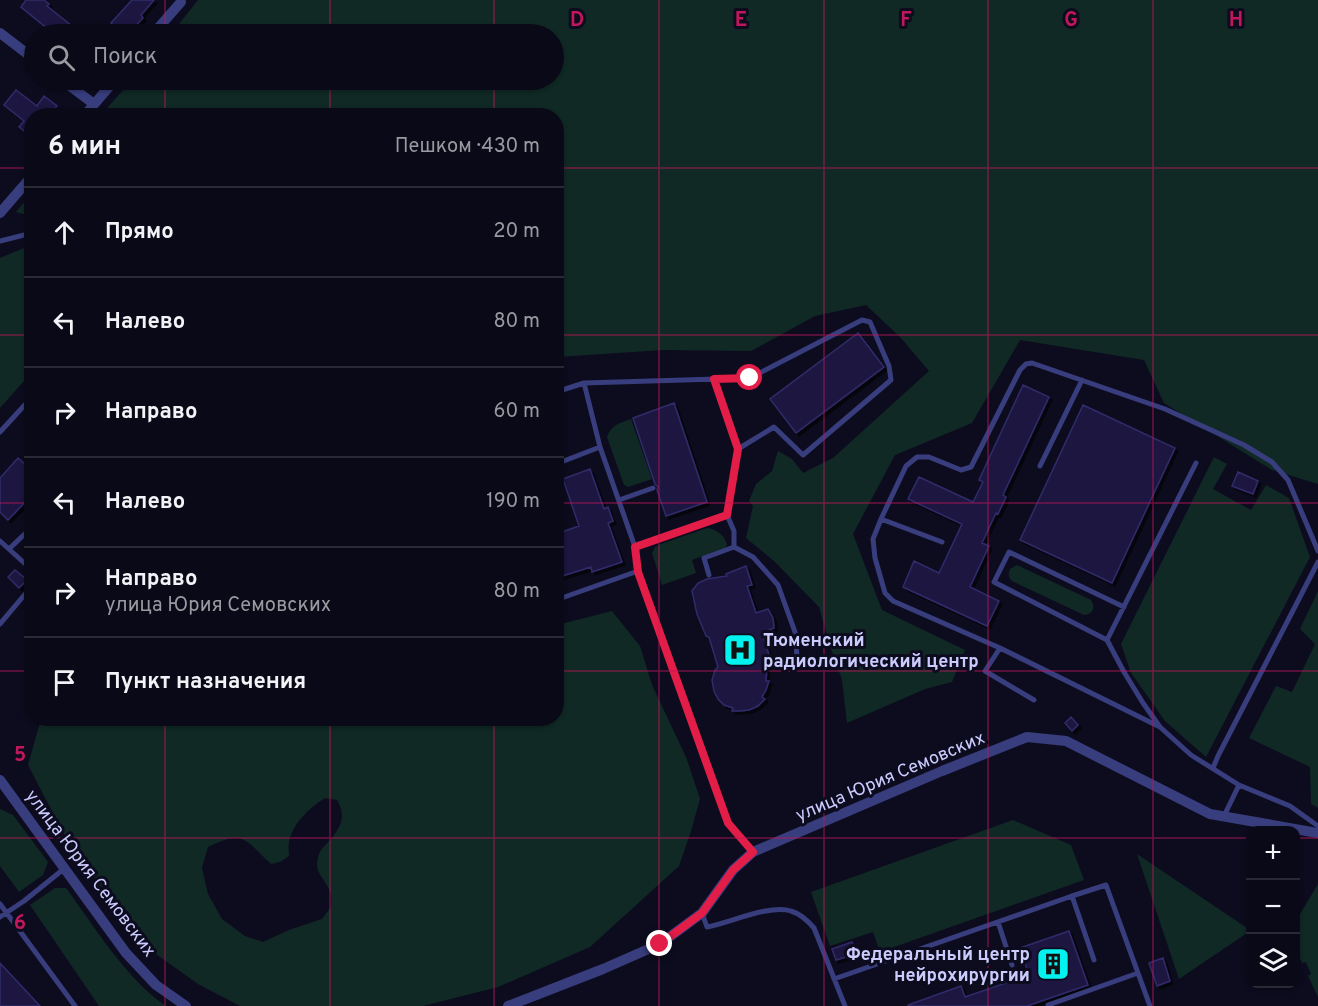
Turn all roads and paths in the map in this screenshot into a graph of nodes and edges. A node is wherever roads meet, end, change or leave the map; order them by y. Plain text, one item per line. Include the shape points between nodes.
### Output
1 (181, 2) dead end
2 (162, 24) edge
3 (0, 33) edge
4 (24, 51) edge
5 (75, 90) edge
6 (106, 90) edge
7 (94, 104) junction
8 (91, 108) edge
9 (24, 186) edge
10 (0, 213) edge
11 (24, 235) edge
12 (0, 241) edge
13 (714, 379) junction
14 (1082, 380) junction
15 (584, 383) junction
16 (564, 389) edge
17 (24, 406) edge
18 (0, 432) edge
19 (600, 447) junction
20 (738, 449) junction
21 (564, 461) edge
22 (1196, 463) dead end
23 (1040, 466) dead end
24 (653, 489) dead end
25 (620, 500) junction
26 (727, 515) junction
27 (881, 519) junction
28 (24, 535) edge
29 (0, 541) edge
30 (942, 542) dead end
31 (635, 547) junction
32 (734, 547) junction
33 (9, 549) junction
34 (1318, 551) edge
35 (1318, 562) edge
36 (24, 563) edge
37 (638, 572) junction
38 (709, 575) dead end
39 (24, 596) edge
40 (564, 597) edge
41 (1124, 607) junction
42 (0, 624) edge
43 (1107, 640) junction
44 (1000, 648) junction
45 (780, 666) dead end
46 (1034, 700) dead end
47 (1160, 727) junction
48 (1213, 768) junction
49 (0, 780) edge
50 (1239, 785) junction
51 (1224, 817) junction
52 (1318, 826) edge
53 (1318, 833) edge
54 (753, 852) junction
55 (65, 868) junction
56 (1072, 896) junction
57 (0, 904) edge
58 (6, 913) junction
59 (702, 913) junction
60 (0, 917) edge
61 (998, 922) junction
62 (1094, 960) dead end
63 (1012, 965) dead end
64 (1138, 973) junction
65 (834, 979) junction
66 (1048, 1005) edge
67 (75, 1006) edge
68 (186, 1006) edge
69 (508, 1006) edge
70 (845, 1006) edge
71 (1150, 1006) edge

1 - 2 street
3 - 4 street
5 - 7 street
6 - 7 street
7 - 8 street
9 - 10 street
11 - 12 lane
13 - 15 lane
13 - 20 lane
13 - 20 lane via 750,378 862,320 870,322 889,366 891,380 803,454 774,427
14 - 23 lane
14 - 27 lane via 1026,364 971,467 961,470 929,457 917,457 906,466
14 - 34 lane via 1165,409 1272,462 1288,480
15 - 16 lane
15 - 19 lane
17 - 18 lane
19 - 21 lane
19 - 25 lane
20 - 26 lane
22 - 41 lane
24 - 25 lane
25 - 31 lane
26 - 31 lane
26 - 32 lane via 734,531
27 - 30 lane
27 - 44 lane via 873,539 885,593 893,601
28 - 33 lane
29 - 33 lane
31 - 37 lane
32 - 38 lane via 704,558
32 - 45 lane via 753,557 778,585 795,632 797,657
33 - 36 lane
35 - 48 lane
37 - 40 lane
37 - 54 lane via 728,823
39 - 42 lane
41 - 43 lane
41 - 43 lane via 1009,552 994,582
43 - 47 lane
44 - 46 lane via 985,671
44 - 47 lane
47 - 48 lane via 1191,755
48 - 50 lane
49 - 55 street, улица Юрия Семовских
50 - 51 lane
50 - 52 lane via 1290,806
51 - 53 street, улица Юрия Семовских
51 - 54 street, улица Юрия Семовских via 1210,814 1066,741 1028,737
54 - 59 street, улица Юрия Семовских via 733,870
55 - 58 lane
55 - 68 street, улица Юрия Семовских via 126,953 156,985
56 - 61 lane
56 - 62 lane
56 - 64 lane via 1106,885
57 - 58 lane
58 - 60 lane
58 - 67 lane
59 - 65 lane via 707,927 764,910 790,910 814,928
59 - 69 street, улица Юрия Семовских via 660,944
61 - 63 lane
61 - 65 lane
64 - 66 lane
64 - 71 lane
65 - 70 lane

